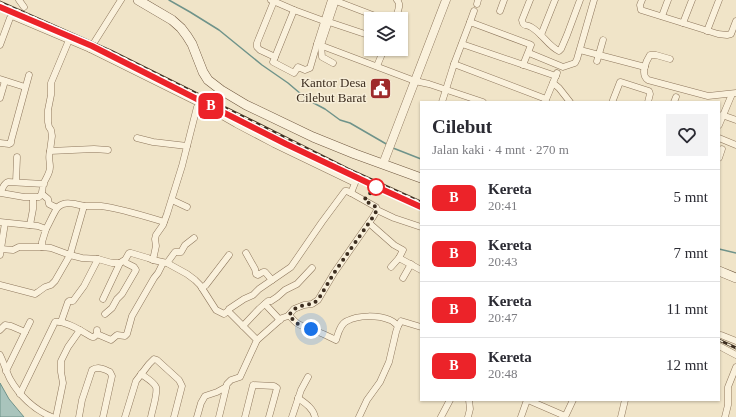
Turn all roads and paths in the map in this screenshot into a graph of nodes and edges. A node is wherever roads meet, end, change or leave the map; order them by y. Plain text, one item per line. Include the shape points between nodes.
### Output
1 (19, 0) edge
2 (120, 0) edge
3 (334, 0) edge
4 (397, 0) edge
5 (446, 0) edge
6 (504, 0) edge
7 (530, 0) edge
8 (555, 0) edge
9 (580, 0) edge
10 (594, 0) edge
11 (642, 0) edge
12 (668, 0) edge
13 (692, 0) edge
14 (719, 0) edge
15 (143, 1) edge
16 (272, 1) edge
17 (24, 7) dead end
18 (294, 10) junction
19 (474, 11) dead end
20 (500, 11) dead end
21 (365, 12) edge
22 (397, 12) edge
23 (662, 16) junction
24 (736, 21) edge
25 (326, 22) junction
26 (470, 22) junction
27 (683, 23) junction
28 (707, 31) junction
29 (364, 34) edge
30 (541, 35) junction
31 (69, 40) junction
32 (603, 40) dead end
33 (0, 44) edge
34 (319, 44) junction
35 (462, 44) junction
36 (90, 49) junction
37 (580, 50) junction
38 (529, 53) junction
39 (381, 56) edge
40 (275, 57) junction
41 (598, 58) junction
42 (670, 59) dead end
43 (333, 63) dead end
44 (454, 64) junction
45 (523, 65) junction
46 (377, 66) junction
47 (560, 66) junction
48 (645, 68) junction
49 (29, 75) dead end
50 (556, 76) junction
51 (2, 80) edge
52 (415, 81) junction
53 (553, 83) junction
54 (25, 87) junction
55 (446, 89) junction
56 (734, 94) edge
57 (0, 98) edge
58 (546, 100) edge
59 (613, 100) dead end
60 (442, 101) edge
61 (480, 101) edge
62 (569, 101) edge
63 (648, 101) edge
64 (197, 107) dead end
65 (722, 115) junction
66 (736, 120) edge
67 (720, 122) edge
68 (137, 138) dead end
69 (720, 138) edge
70 (0, 142) edge
71 (736, 145) edge
72 (187, 146) junction
73 (722, 148) dead end
74 (108, 150) dead end
75 (50, 151) junction
76 (720, 155) edge
77 (17, 158) dead end
78 (383, 164) junction
79 (420, 178) edge
80 (16, 182) junction
81 (44, 184) junction
82 (351, 193) junction
83 (42, 194) junction
84 (0, 195) edge
85 (33, 198) junction
86 (172, 200) junction
87 (84, 206) junction
88 (186, 207) dead end
89 (57, 208) junction
90 (377, 210) junction
91 (164, 222) junction
92 (2, 223) edge
93 (369, 223) junction
94 (30, 225) junction
95 (420, 227) edge
96 (46, 229) junction
97 (194, 238) dead end
98 (42, 246) junction
99 (0, 252) edge
100 (246, 253) dead end
101 (70, 255) junction
102 (229, 255) dead end
103 (399, 258) junction
104 (98, 259) junction
105 (153, 260) junction
106 (123, 261) junction
107 (165, 263) junction
108 (411, 264) junction
109 (391, 267) dead end
110 (312, 268) dead end
111 (420, 269) edge
112 (720, 271) edge
113 (403, 278) dead end
114 (736, 278) edge
115 (272, 280) junction
116 (0, 285) edge
117 (202, 288) junction
118 (102, 299) dead end
119 (265, 304) junction
120 (228, 311) junction
121 (105, 314) dead end
122 (289, 315) junction
123 (280, 320) junction
124 (30, 322) dead end
125 (61, 322) junction
126 (243, 326) junction
127 (398, 326) junction
128 (420, 327) edge
129 (0, 330) edge
130 (80, 330) junction
131 (25, 332) junction
132 (721, 335) dead end
133 (257, 340) junction
134 (736, 341) edge
135 (720, 347) edge
136 (0, 355) edge
137 (736, 355) edge
138 (736, 367) edge
139 (6, 371) junction
140 (141, 374) junction
141 (308, 378) dead end
142 (226, 387) junction
143 (20, 394) junction
144 (298, 398) junction
145 (449, 401) edge
146 (469, 401) edge
147 (528, 401) edge
148 (530, 401) edge
149 (572, 401) edge
150 (625, 401) edge
151 (565, 416) edge
152 (52, 417) edge
153 (56, 417) edge
154 (79, 417) edge
155 (103, 417) edge
156 (125, 417) edge
157 (151, 417) edge
158 (174, 417) edge
159 (197, 417) edge
160 (219, 417) edge
161 (245, 417) edge
162 (269, 417) edge
163 (292, 417) edge
164 (315, 417) edge
165 (359, 417) edge
166 (441, 417) edge
167 (468, 417) edge
168 (521, 417) edge
169 (622, 417) edge
170 (725, 417) edge

1 - 17 street
2 - 36 street
3 - 21 street
3 - 25 street
4 - 22 street via 400,3
5 - 52 street
6 - 20 street
7 - 30 street via 522,23
8 - 30 street
9 - 30 street via 559,52
10 - 37 street
11 - 23 street via 641,10
12 - 23 street
13 - 27 street
14 - 28 street
15 - 78 main road via 181,28 192,44 203,72 215,86 246,105 313,137
16 - 18 street
16 - 40 street via 257,46
18 - 25 street
18 - 40 street
19 - 26 street
23 - 27 street
24 - 28 street via 729,35
25 - 29 street
25 - 34 street
26 - 35 street
26 - 38 street via 531,45
27 - 28 street
31 - 33 street via 12,16
31 - 36 street
31 - 75 street via 51,83 48,110 52,136
32 - 41 street
34 - 40 street via 307,70 298,67 294,73 273,62
34 - 43 street via 322,57
34 - 46 street
35 - 44 street
35 - 45 street
36 - 82 street via 347,178 355,183
37 - 41 street
37 - 47 street via 575,63 566,67
38 - 45 street
38 - 47 street
39 - 46 street
41 - 48 street
42 - 48 street via 650,55
44 - 55 street
44 - 58 street
45 - 50 street
46 - 52 street
47 - 50 street
48 - 56 street via 644,75 648,80 708,96
49 - 54 street
50 - 53 street
51 - 54 street
51 - 57 street
52 - 55 street
52 - 78 street
53 - 58 street
53 - 62 street
54 - 70 street via 10,143
55 - 60 street
55 - 61 street
56 - 65 street
59 - 63 street via 621,82 648,90
64 - 72 street
65 - 66 street
65 - 67 street
68 - 72 street
69 - 71 street
72 - 86 street
73 - 76 street
74 - 75 street
75 - 81 street via 50,168
77 - 80 street
78 - 79 main road
80 - 81 street
80 - 84 street via 5,183
81 - 83 street
82 - 90 street
82 - 115 street via 345,191 291,267
83 - 85 street
83 - 89 street via 48,199 49,204
84 - 85 street
85 - 94 street
86 - 88 street
86 - 91 street
87 - 89 street via 67,203
87 - 91 street via 119,209
87 - 101 street
89 - 96 street
90 - 93 street
90 - 95 street
91 - 105 street via 154,239 156,251
92 - 94 street
92 - 99 street
93 - 103 street via 403,250
93 - 122 street via 318,300 294,309
94 - 96 street
96 - 98 street
97 - 107 street
98 - 99 street via 19,247
98 - 101 street
100 - 115 street via 256,274 265,272
101 - 104 street
101 - 116 street via 55,281 35,294
102 - 117 street
103 - 108 street
103 - 109 street
104 - 106 street via 112,264
104 - 125 street via 82,290 73,301 68,302
105 - 106 street via 129,253
105 - 107 street
106 - 118 street
106 - 121 street via 136,270 122,294
107 - 117 street via 192,277
107 - 130 street via 132,316 125,336 117,334 111,340 97,332 92,337
108 - 111 street
108 - 113 street
110 - 119 street via 297,284
112 - 114 main road
115 - 120 street
117 - 120 street via 216,310 224,314
119 - 123 street
119 - 126 street
120 - 126 street
122 - 123 street
122 - 127 street via 300,326 336,340 346,321 358,318 378,317 392,321
123 - 133 street
124 - 131 street
125 - 130 street
125 - 143 street via 57,321 53,325
126 - 133 street
127 - 128 street via 401,321
127 - 165 street via 389,362
129 - 131 street via 5,324
130 - 153 street via 61,361 63,383
131 - 139 street
132 - 134 street
133 - 142 street via 240,377 230,380
135 - 137 street
136 - 139 street
138 - 170 street via 728,386
139 - 143 street
140 - 156 street via 136,380
140 - 157 street via 156,388
140 - 158 street via 154,359 180,380 182,386
141 - 144 street
142 - 159 street via 205,396
142 - 160 street
143 - 152 street via 34,407
144 - 163 street
144 - 164 street via 305,402
145 - 166 street
146 - 167 street
147 - 168 street
148 - 151 street
149 - 151 street
150 - 169 street
154 - 155 street via 92,370 97,368 110,372 112,376
161 - 162 street via 253,384 277,388

